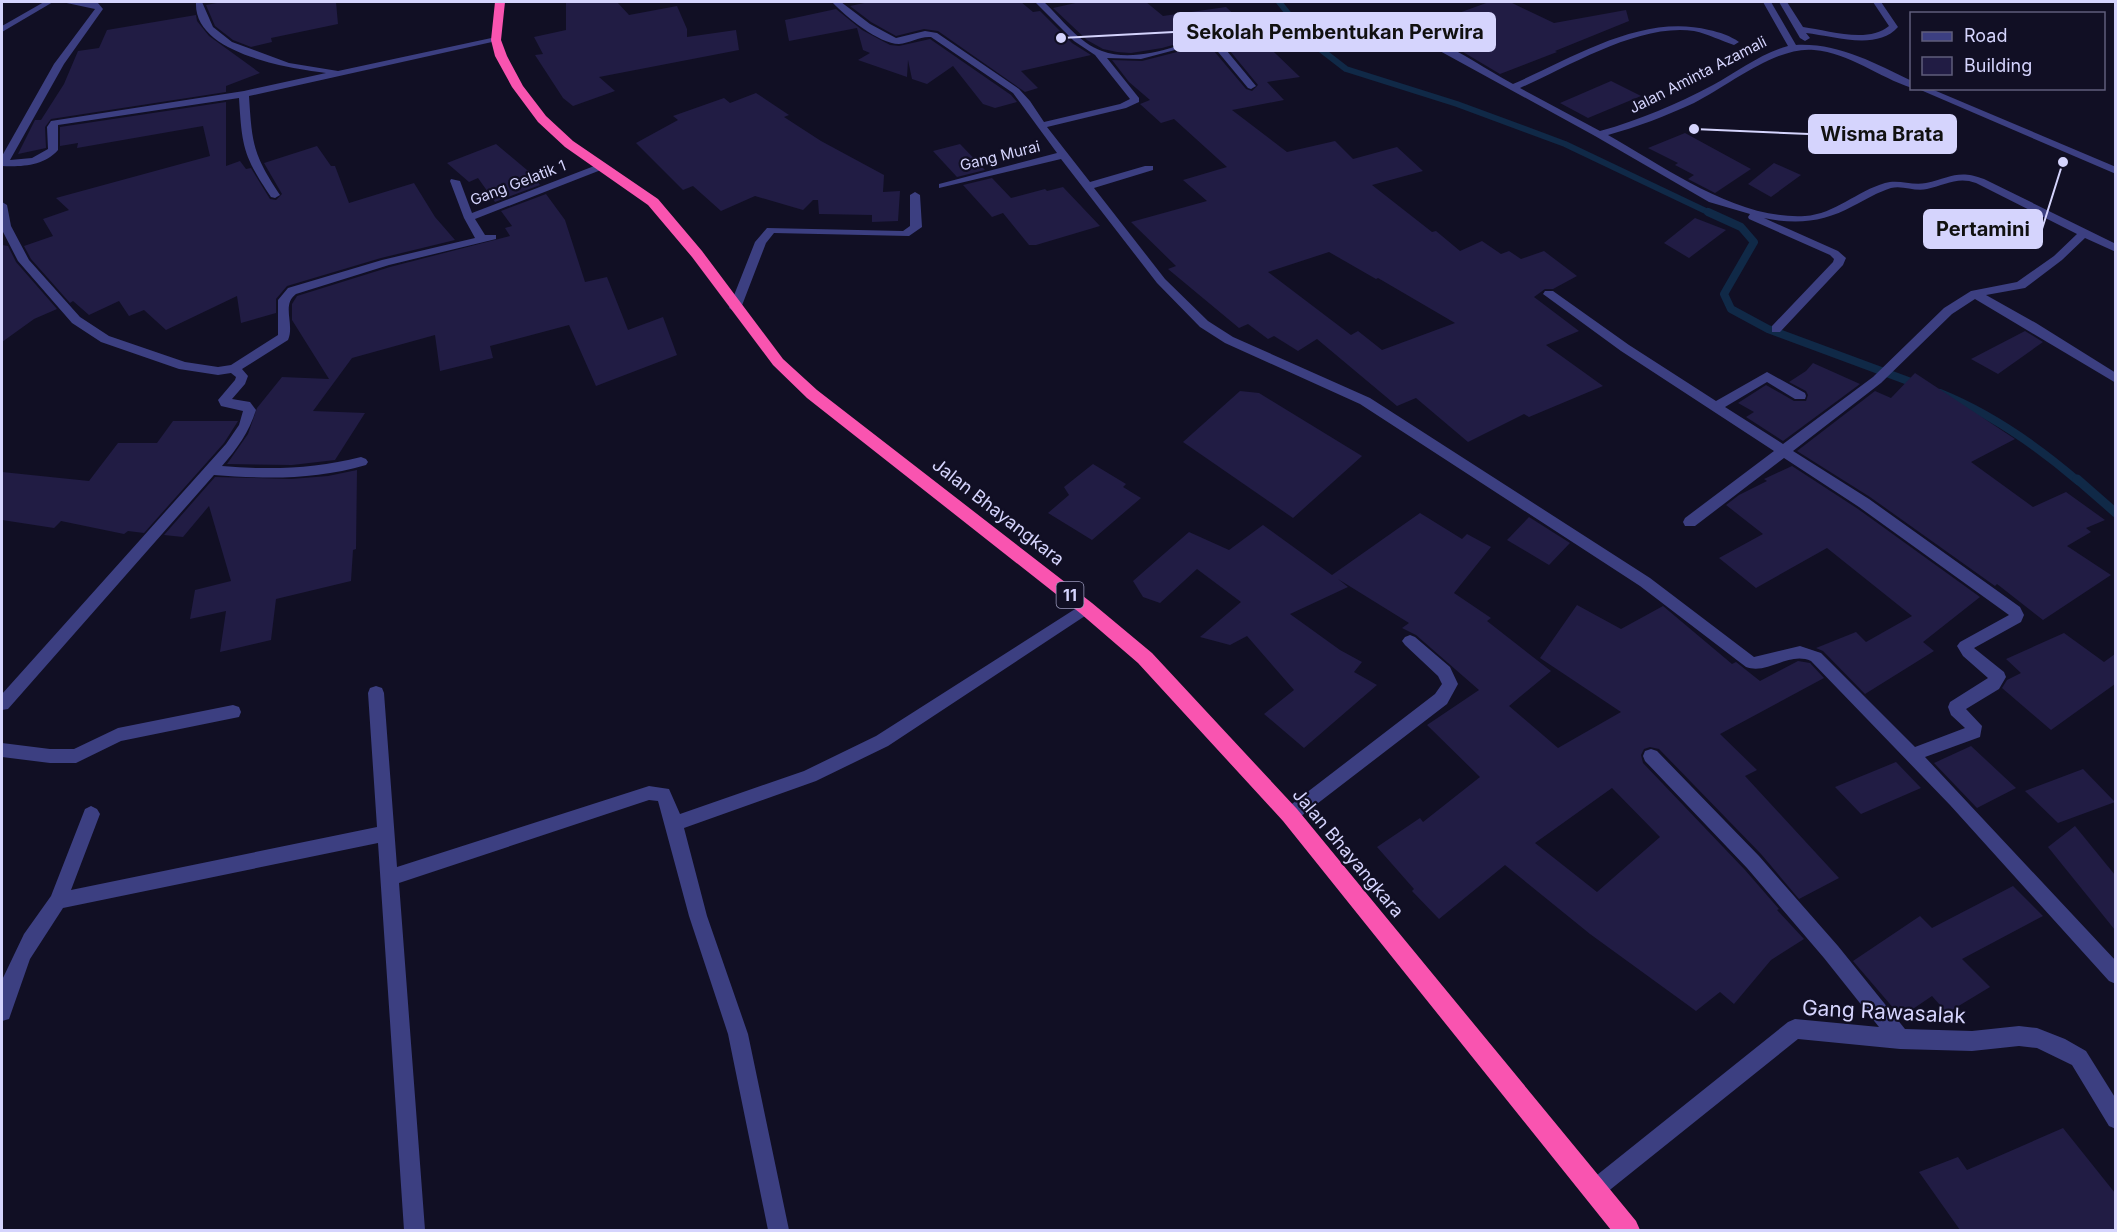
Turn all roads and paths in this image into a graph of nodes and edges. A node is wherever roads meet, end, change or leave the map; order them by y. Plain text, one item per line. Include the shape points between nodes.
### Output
1 (49, 2) edge
2 (66, 2) edge
3 (500, 2) edge
4 (836, 2) edge
5 (1039, 2) edge
6 (1877, 2) edge
7 (199, 3) edge
8 (1768, 3) edge
9 (1785, 4) edge
10 (2, 29) edge
11 (1800, 29) junction
12 (1211, 38) junction
13 (496, 40) junction
14 (1734, 42) dead end
15 (1809, 46) junction
16 (1792, 47) junction
17 (1099, 54) junction
18 (340, 75) junction
19 (1910, 85) edge
20 (1251, 86) dead end
21 (1512, 88) junction
22 (1925, 90) edge
23 (244, 94) junction
24 (1041, 126) junction
25 (1599, 134) junction
26 (1064, 155) junction
27 (2, 164) edge
28 (602, 166) junction
29 (1149, 168) dead end
30 (2115, 171) edge
31 (454, 181) dead end
32 (943, 186) dead end
33 (1086, 187) junction
34 (275, 195) dead end
35 (915, 195) dead end
36 (1713, 200) junction
37 (2, 204) edge
38 (469, 218) junction
39 (3, 227) edge
40 (2084, 233) junction
41 (2115, 249) edge
42 (1548, 294) dead end
43 (1975, 294) junction
44 (735, 308) junction
45 (1776, 328) dead end
46 (234, 368) junction
47 (2115, 379) edge
48 (1800, 396) dead end
49 (1717, 406) junction
50 (1785, 451) junction
51 (361, 462) dead end
52 (211, 470) junction
53 (1690, 522) dead end
54 (1086, 608) junction
55 (1410, 641) dead end
56 (376, 693) dead end
57 (2, 704) edge
58 (233, 712) dead end
59 (2, 750) edge
60 (1912, 755) junction
61 (1651, 756) dead end
62 (91, 814) dead end
63 (1290, 815) junction
64 (674, 823) junction
65 (387, 833) junction
66 (390, 878) junction
67 (58, 901) junction
68 (2115, 975) edge
69 (2, 1012) edge
70 (1900, 1039) junction
71 (2115, 1119) edge
72 (1594, 1190) junction
73 (415, 1230) edge
74 (779, 1230) edge
75 (1627, 1230) edge

1 - 10 street
2 - 27 street via 90,3 99,9 45,86
3 - 13 highway, Jalan Bhayangkara / 11
4 - 24 street via 894,41 927,33 934,35 1016,91
5 - 17 street
6 - 11 street via 1894,27 1885,35 1866,38
7 - 18 street via 214,34 227,42 296,67 320,68
8 - 9 street
8 - 16 street
9 - 11 street
11 - 15 street
12 - 17 street via 1136,56
12 - 20 street
12 - 21 street via 1323,16 1386,22
13 - 18 street
13 - 28 highway, Jalan Bhayangkara / 11 via 518,87 542,119 569,144
14 - 21 street via 1702,28 1654,28
15 - 16 street, Jalan Aminta Azamali
15 - 19 street, Jalan Aminta Azamali via 1844,54
16 - 25 street, Jalan Aminta Azamali via 1676,106 1626,128
17 - 24 street via 1136,100
18 - 23 street
21 - 25 street
22 - 30 street
23 - 27 street via 55,123 53,150 49,154 28,163
23 - 34 street via 250,150
24 - 26 street
25 - 36 street
26 - 32 street, Gang Murai
26 - 33 street
28 - 38 street, Gang Gelatik 1
28 - 44 highway, Jalan Bhayangkara / 11 via 653,202
29 - 33 street
31 - 38 street
33 - 60 street via 1161,281 1204,324 1229,340 1365,401 1645,582 1751,663 1808,651
35 - 44 street via 916,226 905,234 771,230 761,242
36 - 40 street via 1757,212 1807,219 1824,216 1887,186 1921,187 1966,176
36 - 45 street via 1840,258 1839,264
37 - 39 street
38 - 46 street, Gang Gelatik 1 via 487,239 386,262 292,291 282,302 284,337
39 - 46 street via 24,261 76,320 105,339 183,366 218,371
40 - 41 street
40 - 43 street via 2021,285
42 - 49 street
43 - 47 street
43 - 50 street via 1948,310 1877,380
44 - 54 highway, Jalan Bhayangkara / 11 via 778,363 812,394
46 - 52 street via 242,381 224,400 250,410 231,447
48 - 49 street via 1767,376
49 - 50 street
50 - 53 street
50 - 60 street via 1864,503 2017,615 1965,646 1998,677 1956,707 1974,726 1974,732
51 - 52 street via 294,475
52 - 57 street
54 - 63 highway, Jalan Bhayangkara / 11 via 1145,658
54 - 64 street via 882,741 810,776
55 - 63 street via 1444,672 1450,684 1447,692
56 - 65 street
58 - 59 street via 118,735 76,756
60 - 68 street
61 - 70 street via 1753,862
62 - 67 street
63 - 72 highway, Jalan Bhayangkara / 11
64 - 66 street via 666,798 649,793
64 - 74 street via 698,916 738,1034
65 - 66 street
65 - 67 street
66 - 73 street
67 - 69 street via 21,954
70 - 71 street, Gang Rawasalak via 2037,1038 2079,1058
70 - 72 street, Gang Rawasalak via 1795,1029
72 - 75 highway, Jalan Bhayangkara / 11

